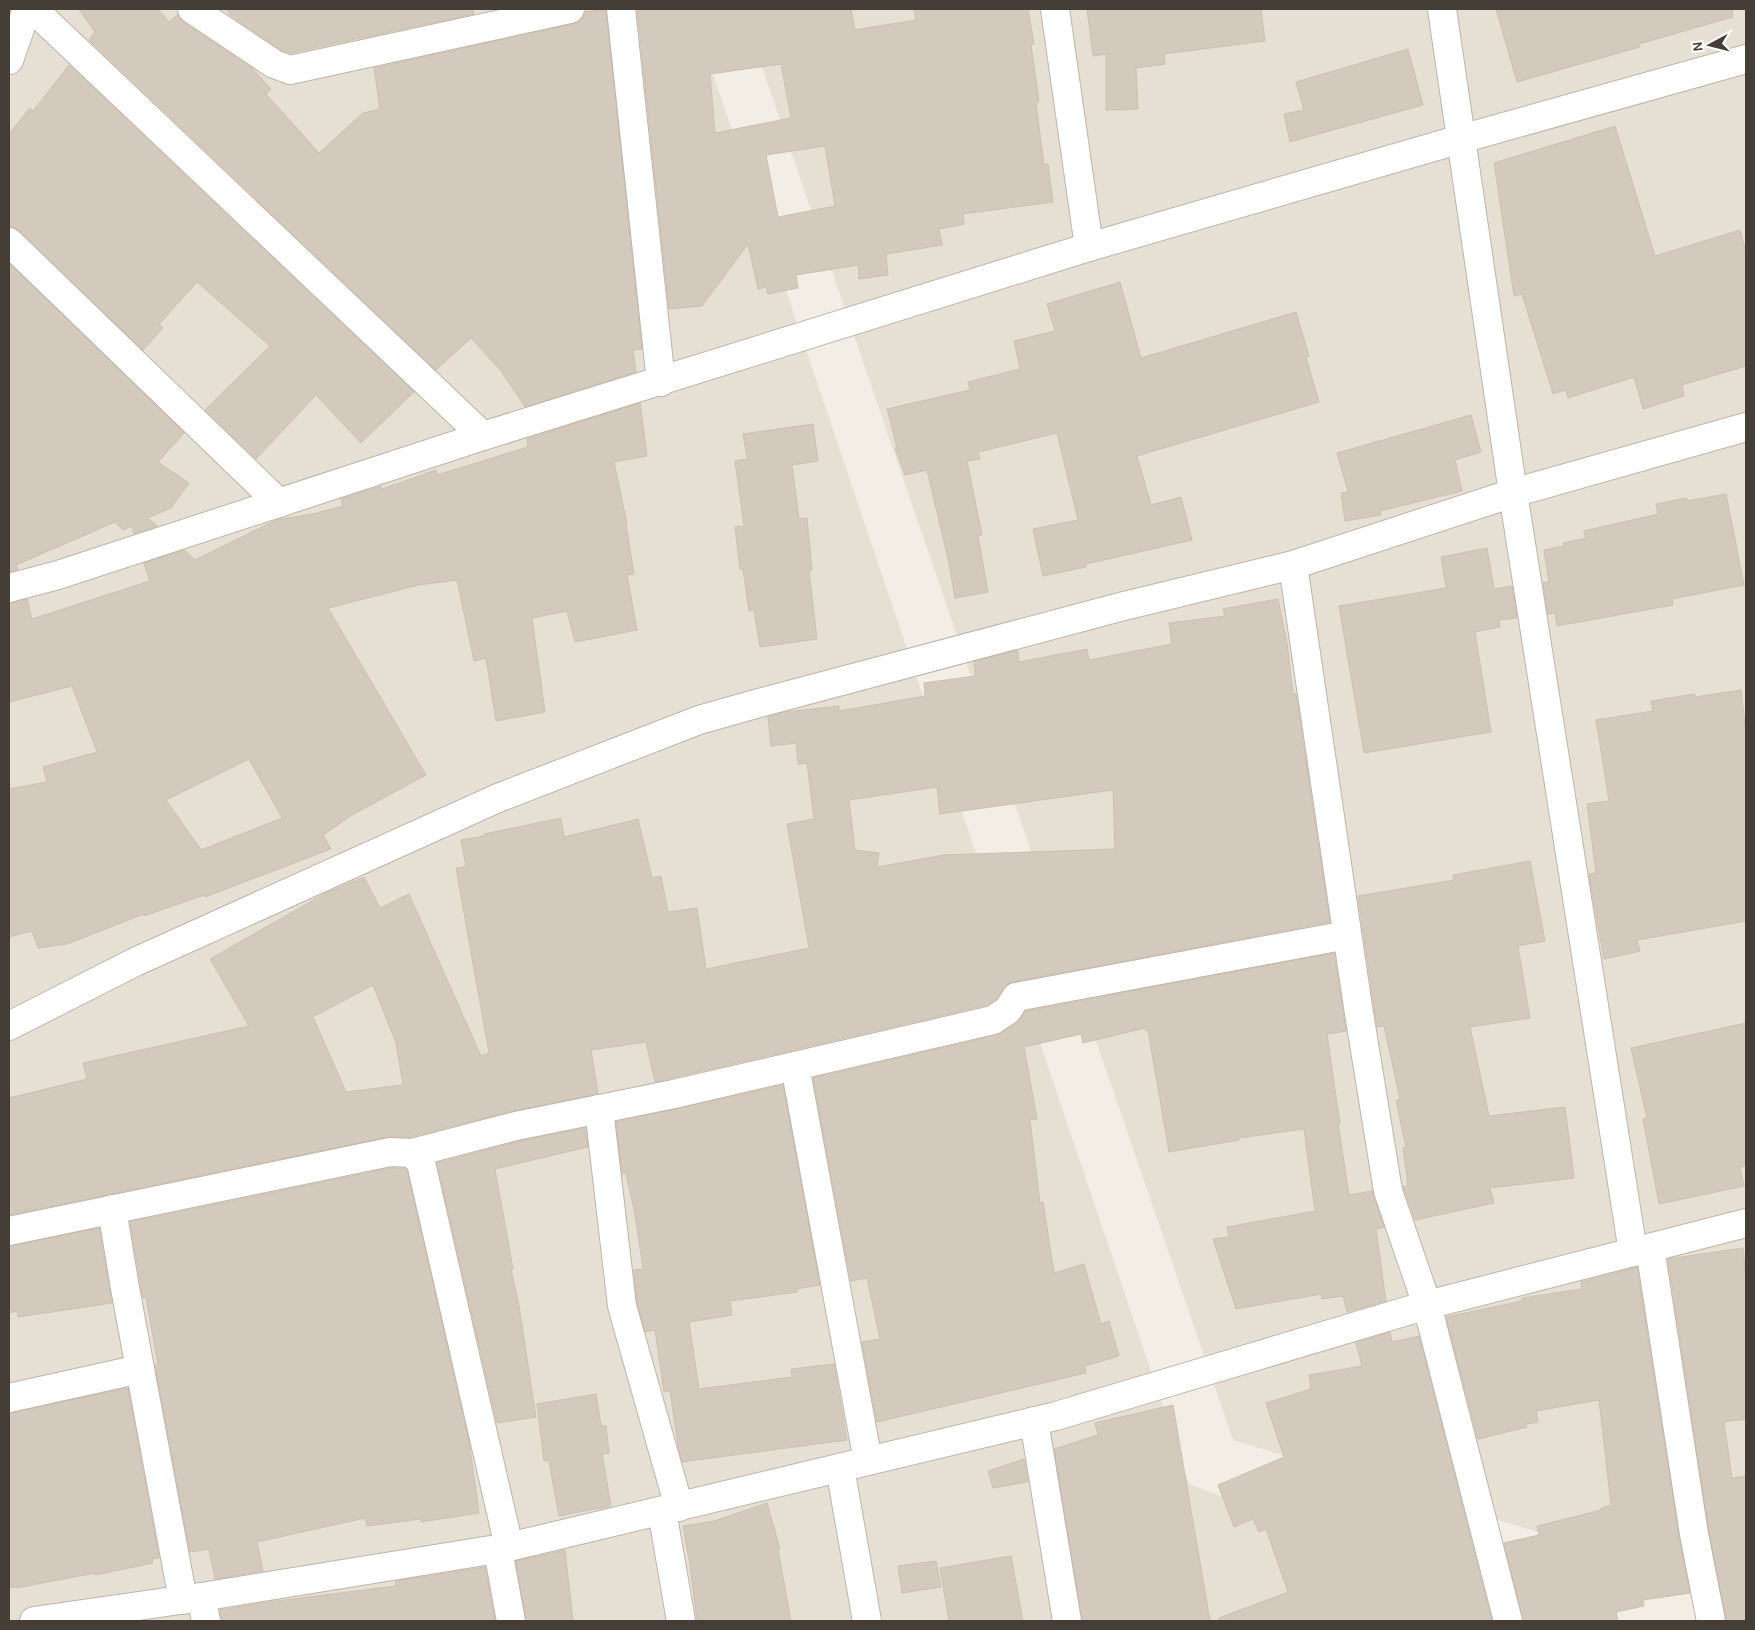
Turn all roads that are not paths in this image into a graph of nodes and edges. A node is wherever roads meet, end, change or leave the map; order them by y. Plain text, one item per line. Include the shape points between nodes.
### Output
1 (27, 9) edge
2 (33, 9) edge
3 (192, 9) edge
4 (570, 9) edge
5 (621, 9) edge
6 (1055, 9) edge
7 (1442, 9) edge
8 (1746, 59) edge
9 (9, 60) edge
10 (1462, 139) junction
11 (9, 242) edge
12 (1089, 247) junction
13 (661, 382) junction
14 (1746, 427) edge
15 (483, 436) junction
16 (1513, 493) junction
17 (279, 503) junction
18 (1293, 565) junction
19 (9, 588) edge
20 (1347, 935) junction
21 (9, 1026) edge
22 (795, 1066) junction
23 (599, 1109) junction
24 (412, 1153) junction
25 (112, 1209) junction
26 (1746, 1223) edge
27 (9, 1231) edge
28 (1641, 1250) junction
29 (1426, 1305) junction
30 (140, 1369) junction
31 (9, 1398) edge
32 (1034, 1421) junction
33 (868, 1461) junction
34 (840, 1468) junction
35 (671, 1509) junction
36 (503, 1548) junction
37 (197, 1606) edge
38 (34, 1621) edge
39 (511, 1621) edge
40 (681, 1621) edge
41 (867, 1621) edge
42 (1066, 1621) edge
43 (1508, 1621) edge
44 (1711, 1621) edge

1 - 9 street
2 - 15 street
3 - 4 street via 274,64 290,70
5 - 13 street
6 - 12 street
7 - 10 street
8 - 10 street
10 - 12 street
10 - 16 street
11 - 17 street
12 - 13 street
13 - 15 street
14 - 16 street
15 - 17 street
16 - 18 street
16 - 28 street
17 - 19 street
18 - 20 street
18 - 21 street via 1120,607 698,720 498,798 135,962
20 - 22 street via 1016,997 1008,1010 993,1020
20 - 29 street via 1388,1191
22 - 23 street
22 - 33 street
23 - 24 street
23 - 35 street via 622,1306
24 - 25 street via 390,1152
24 - 36 street via 421,1163
25 - 27 street
25 - 30 street
26 - 28 street
28 - 29 street
28 - 44 street
29 - 32 street
29 - 43 street
30 - 31 street
30 - 37 street
32 - 33 street
32 - 42 street
33 - 34 street
34 - 35 street
34 - 41 street
35 - 36 street
35 - 40 street
36 - 37 street
36 - 39 street
37 - 38 street

